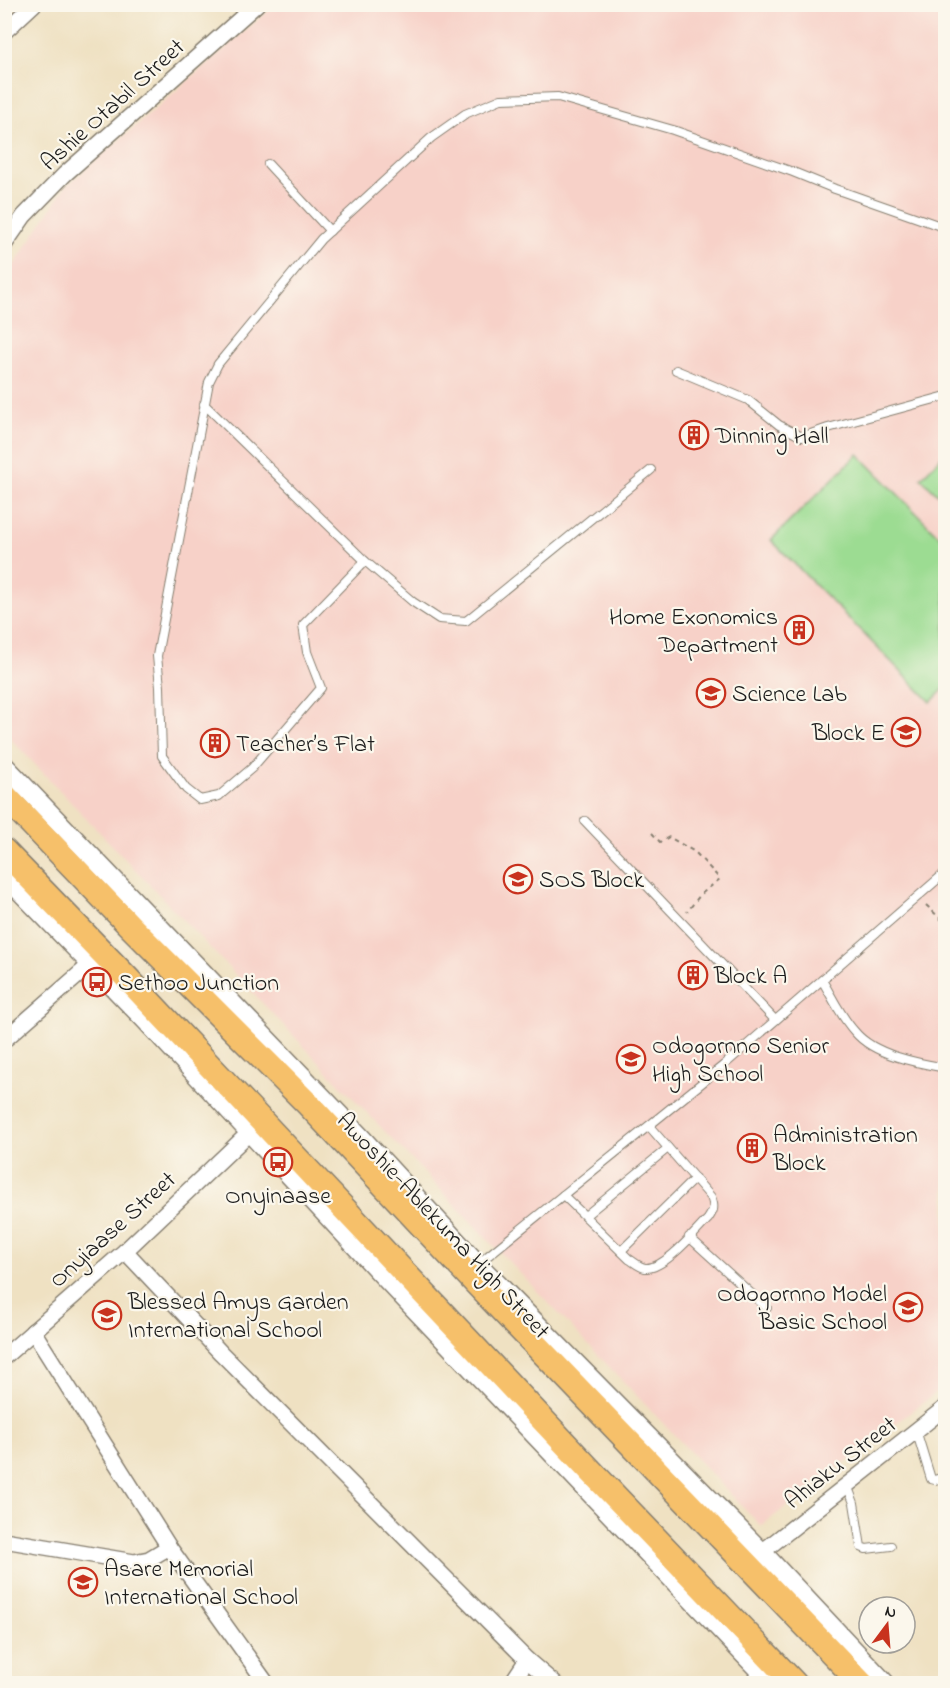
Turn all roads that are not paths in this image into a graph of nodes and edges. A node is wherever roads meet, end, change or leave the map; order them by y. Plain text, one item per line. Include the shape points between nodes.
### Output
1 (34, 4) edge
2 (257, 4) edge
3 (4, 32) edge
4 (268, 164) dead end
5 (945, 228) edge
6 (330, 231) junction
7 (4, 245) edge
8 (676, 370) dead end
9 (945, 396) edge
10 (204, 404) junction
11 (651, 470) dead end
12 (365, 561) junction
13 (4, 765) edge
14 (4, 795) edge
15 (585, 821) dead end
16 (4, 851) edge
17 (945, 872) edge
18 (4, 875) edge
19 (91, 964) junction
20 (126, 977) junction
21 (822, 980) junction
22 (144, 1019) junction
23 (775, 1020) junction
24 (4, 1040) edge
25 (945, 1068) edge
26 (649, 1126) junction
27 (249, 1133) junction
28 (353, 1140) junction
29 (668, 1148) junction
30 (695, 1178) junction
31 (563, 1195) junction
32 (585, 1216) junction
33 (689, 1237) junction
34 (125, 1251) junction
35 (621, 1251) junction
36 (478, 1264) junction
37 (391, 1271) junction
38 (766, 1308) dead end
39 (33, 1331) junction
40 (4, 1357) edge
41 (945, 1407) edge
42 (916, 1430) junction
43 (945, 1476) edge
44 (847, 1485) junction
45 (4, 1540) edge
46 (169, 1546) junction
47 (891, 1546) dead end
48 (762, 1552) junction
49 (527, 1660) junction
50 (264, 1683) edge
51 (511, 1683) edge
52 (555, 1683) edge
53 (772, 1683) edge
54 (795, 1683) edge
55 (862, 1683) edge
56 (886, 1683) edge

1 - 3 street
2 - 7 street, Ashie Otabil Street via 54,186 24,216
4 - 6 lane
5 - 6 lane via 673,130 558,97 501,99 465,114 431,138
6 - 10 lane via 218,364
8 - 9 lane via 748,400 779,425 802,437
10 - 12 lane
10 - 12 lane via 157,656 162,756 186,789 200,800 219,796 252,768 321,688 307,652 303,625
11 - 12 lane via 466,621 439,620
13 - 28 street, Awoshie-Ablekuma High Street
14 - 28 main road, Awoshie-Ablekuma High Street via 299,1095
15 - 23 lane
16 - 20 main road
17 - 21 lane
18 - 19 street
19 - 22 street
19 - 24 street
20 - 22 main road
20 - 37 main road
21 - 23 lane
21 - 25 lane via 863,1040 894,1055
22 - 27 street
23 - 26 lane
26 - 29 lane
26 - 31 lane
27 - 34 street, Onyiaase Street
27 - 37 street
28 - 36 street, Awoshie-Ablekuma High Street
28 - 55 main road, Awoshie-Ablekuma High Street via 474,1281
29 - 30 lane
29 - 32 lane
30 - 33 lane via 714,1205 708,1219
30 - 35 lane
31 - 32 lane
31 - 36 lane
32 - 35 lane
33 - 35 lane via 653,1267 639,1266
33 - 38 lane
34 - 39 street, Onyiaase Street
34 - 49 street via 221,1353
36 - 48 street, Awoshie-Ablekuma High Street
37 - 53 street
37 - 54 main road
39 - 40 street, Onyiaase Street
39 - 46 street
41 - 42 street, Ahiaku Street
42 - 43 lane via 931,1479
42 - 44 street, Ahiaku Street
44 - 47 lane via 861,1548
44 - 48 street, Ahiaku Street
45 - 46 street via 134,1562 149,1559
46 - 50 street
48 - 56 street, Awoshie-Ablekuma High Street
49 - 51 street
49 - 52 street

